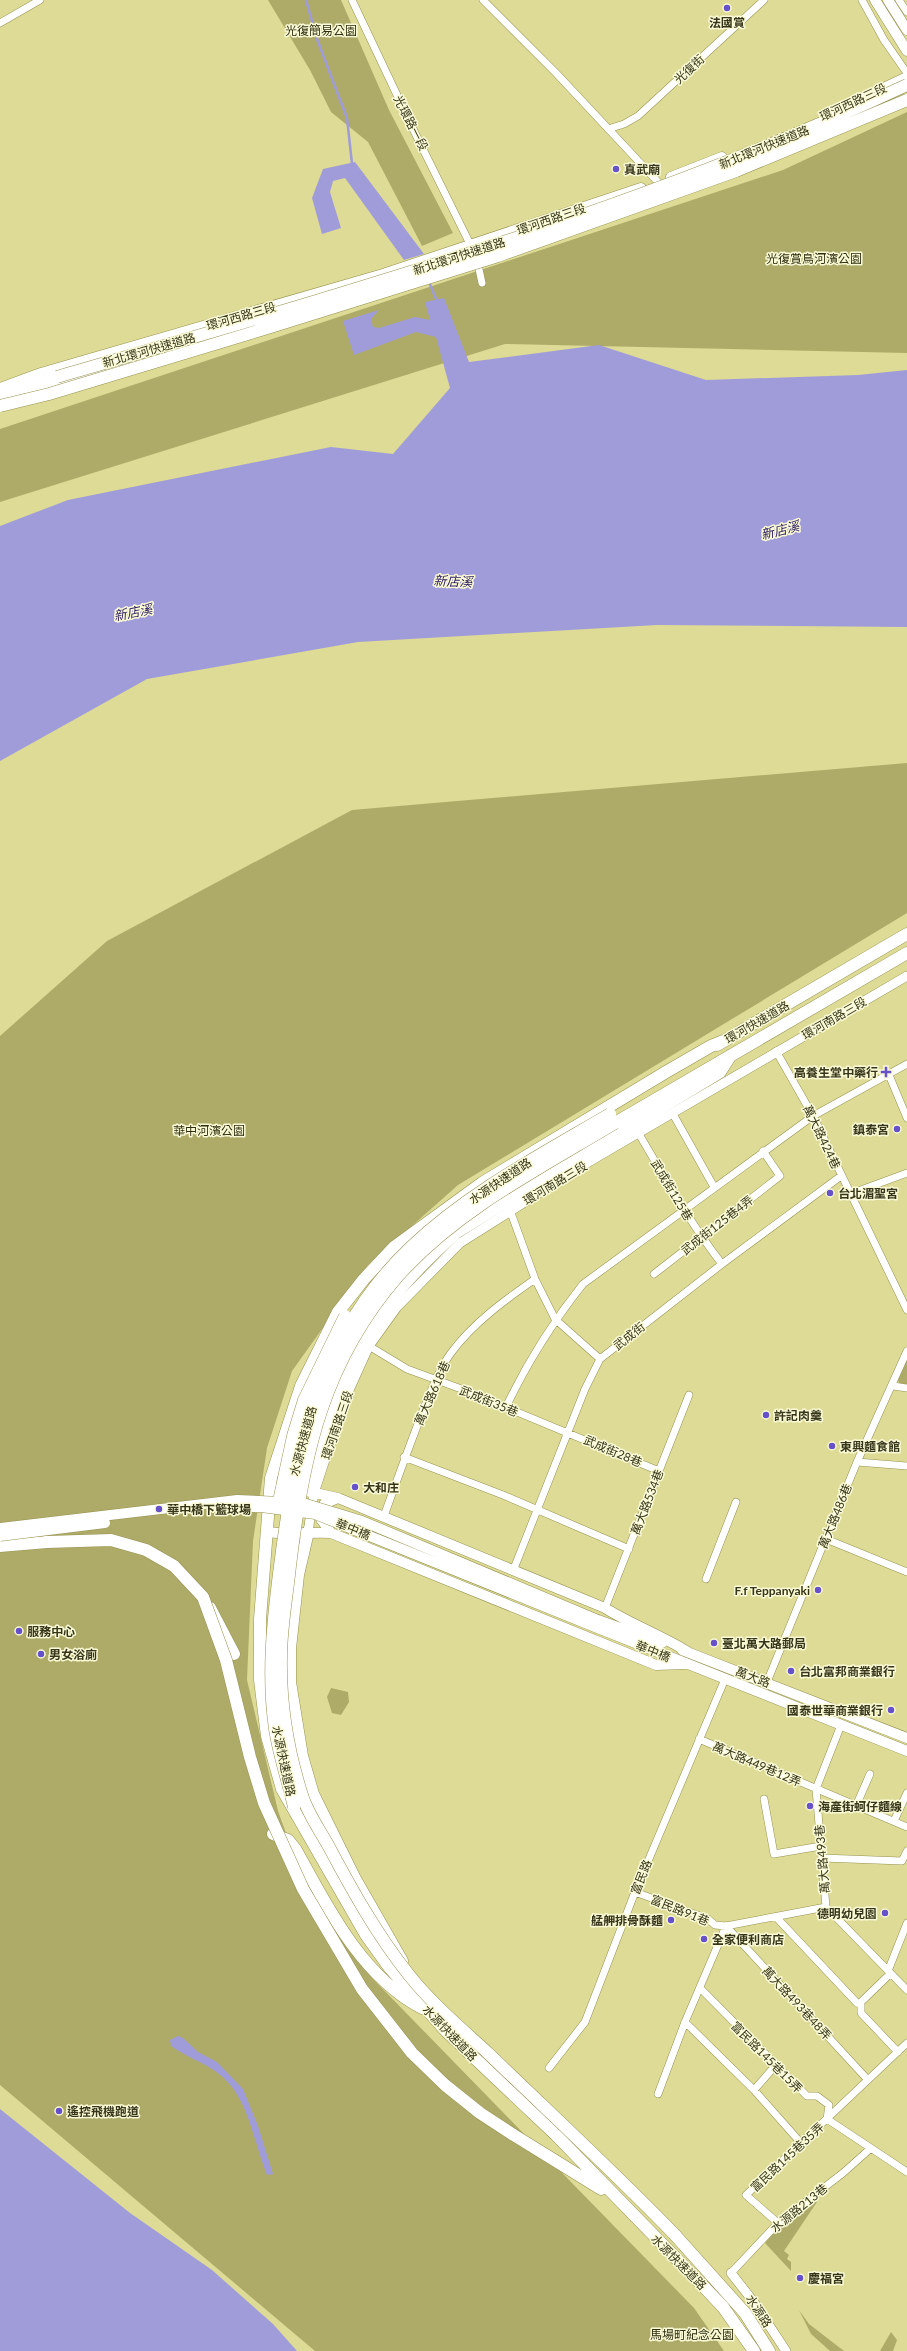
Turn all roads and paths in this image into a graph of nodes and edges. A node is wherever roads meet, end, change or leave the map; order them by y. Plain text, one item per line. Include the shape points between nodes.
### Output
1 (40, 0) edge
2 (352, 0) edge
3 (483, 0) edge
4 (764, 0) edge
5 (862, 0) edge
6 (875, 0) edge
7 (888, 0) edge
8 (899, 0) edge
9 (907, 12) edge
10 (0, 23) edge
11 (907, 30) edge
12 (907, 51) edge
13 (907, 73) edge
14 (907, 77) edge
15 (907, 85) edge
16 (907, 96) edge
17 (907, 100) edge
18 (608, 129) junction
19 (658, 182) junction
20 (472, 246) junction
21 (476, 257) junction
22 (482, 283) dead end
23 (0, 388) edge
24 (0, 395) edge
25 (0, 407) edge
26 (907, 934) edge
27 (907, 953) edge
28 (907, 976) edge
29 (723, 1041) junction
30 (776, 1051) junction
31 (731, 1055) junction
32 (907, 1064) edge
33 (889, 1075) junction
34 (673, 1114) junction
35 (812, 1116) junction
36 (612, 1118) junction
37 (907, 1118) edge
38 (639, 1134) junction
39 (763, 1151) junction
40 (907, 1173) edge
41 (841, 1176) junction
42 (714, 1187) junction
43 (850, 1194) junction
44 (510, 1210) junction
45 (683, 1210) junction
46 (701, 1238) junction
47 (411, 1247) junction
48 (722, 1264) junction
49 (654, 1274) dead end
50 (536, 1279) junction
51 (907, 1310) edge
52 (555, 1319) junction
53 (369, 1346) junction
54 (907, 1351) edge
55 (600, 1359) junction
56 (436, 1380) junction
57 (893, 1386) junction
58 (907, 1388) edge
59 (689, 1395) dead end
60 (506, 1407) junction
61 (567, 1432) junction
62 (404, 1457) junction
63 (857, 1462) junction
64 (907, 1466) edge
65 (659, 1471) junction
66 (271, 1478) junction
67 (314, 1493) junction
68 (338, 1498) junction
69 (279, 1501) junction
70 (736, 1502) dead end
71 (538, 1511) junction
72 (384, 1516) junction
73 (0, 1528) edge
74 (267, 1532) junction
75 (308, 1532) junction
76 (331, 1533) junction
77 (0, 1536) edge
78 (826, 1539) junction
79 (0, 1546) edge
80 (629, 1549) junction
81 (513, 1571) junction
82 (907, 1572) edge
83 (706, 1579) dead end
84 (203, 1597) junction
85 (605, 1608) junction
86 (596, 1624) junction
87 (688, 1652) junction
88 (234, 1654) dead end
89 (685, 1664) junction
90 (724, 1679) junction
91 (767, 1682) junction
92 (840, 1725) junction
93 (907, 1738) edge
94 (699, 1739) junction
95 (907, 1751) edge
96 (870, 1774) dead end
97 (816, 1789) junction
98 (907, 1793) edge
99 (764, 1799) dead end
100 (856, 1806) junction
101 (294, 1807) junction
102 (894, 1821) junction
103 (907, 1827) edge
104 (272, 1834) dead end
105 (821, 1846) junction
106 (907, 1851) edge
107 (822, 1858) junction
108 (635, 1892) junction
109 (826, 1907) junction
110 (776, 1917) junction
111 (907, 1923) edge
112 (726, 1926) junction
113 (889, 1973) junction
114 (410, 1976) junction
115 (701, 1989) junction
116 (907, 1990) edge
117 (857, 2003) dead end
118 (428, 2011) junction
119 (685, 2022) junction
120 (907, 2043) edge
121 (898, 2052) junction
122 (775, 2066) junction
123 (549, 2068) dead end
124 (868, 2080) junction
125 (754, 2090) junction
126 (658, 2094) dead end
127 (827, 2119) junction
128 (801, 2143) junction
129 (871, 2148) junction
130 (907, 2172) edge
131 (615, 2198) junction
132 (778, 2223) junction
133 (702, 2273) dead end
134 (731, 2273) joint
135 (705, 2288) junction
136 (754, 2351) edge
137 (769, 2351) edge
138 (786, 2351) edge

1 - 10 street
2 - 20 street, 光環路一段
3 - 18 street
4 - 18 street, 光復街 via 638,116
5 - 13 street via 884,40
6 - 12 main road
7 - 11 main road
8 - 9 street
14 - 19 main road, 環河西路三段 via 792,130
15 - 24 highway, 新北環河快速道路, bridge via 828,122 705,171 547,228 301,306
16 - 21 main road, 環河西路三段 via 690,185
17 - 25 highway, 新北環河快速道路, bridge via 736,172 506,253 219,343
18 - 19 street
19 - 20 main road, 環河西路三段
20 - 21 street, 光環路一段
20 - 23 main road, 環河西路三段 via 40,373
21 - 22 street, 光環路一段
21 - 25 main road, 環河西路三段 via 48,387
26 - 29 highway, 環河快速道路
27 - 31 highway, 環河快速道路
28 - 30 street, 環河南路三段
29 - 36 highway, 環河快速道路
29 - 66 highway via 685,1061 482,1183 394,1247 338,1312 302,1386
30 - 34 street, 環河南路三段
30 - 35 street, 萬大路424巷
31 - 36 highway, 環河快速道路
31 - 67 highway via 720,1072 457,1232 423,1262 394,1294 362,1339 348,1368 318,1455 313,1480
32 - 33 street
33 - 35 street
33 - 37 street
34 - 38 street, 環河南路三段
34 - 42 street
35 - 39 street
35 - 41 street, 萬大路424巷
36 - 47 highway, 水源快速道路, bridge via 486,1190
36 - 114 highway, 水源快速道路, bridge via 487,1201 418,1254 363,1323 335,1372 321,1408 309,1451 297,1506 280,1655 286,1729 303,1799 366,1915
38 - 44 street, 環河南路三段
38 - 45 street, 武成街125巷
39 - 42 street
39 - 46 street, 武成街125巷4弄 via 780,1176
40 - 43 street
41 - 43 street, 萬大路424巷
41 - 48 street, 武成街
42 - 45 street
43 - 51 street, 萬大路424巷
44 - 50 street
44 - 53 street, 環河南路三段 via 460,1243 430,1271 397,1307
45 - 46 street, 武成街125巷
45 - 52 street via 583,1284
46 - 48 street, 武成街125巷
46 - 49 street, 武成街125巷4弄
47 - 69 highway, bridge via 380,1269 345,1316 317,1369 293,1436
47 - 101 highway, 水源快速道路, bridge via 372,1293 333,1356 308,1416 294,1477 275,1605 271,1660 275,1730
48 - 55 street, 武成街
50 - 52 street
50 - 56 street, 萬大路618巷 via 506,1300 467,1335 450,1353
52 - 55 street
52 - 60 street via 523,1371
53 - 56 street, 武成街35巷 via 407,1369
53 - 67 street, 環河南路三段 via 344,1399
54 - 57 street, 萬大路486巷
55 - 61 street, 武成街
56 - 60 street, 武成街35巷
56 - 62 street, 萬大路618巷
57 - 58 street
57 - 63 street, 萬大路486巷
59 - 65 street, 萬大路534巷
60 - 61 street, 武成街35巷
61 - 65 street, 武成街28巷
61 - 71 street, 武成街
62 - 71 street
62 - 72 street, 萬大路618巷
63 - 64 street
63 - 78 street, 萬大路486巷
65 - 80 street, 萬大路534巷
66 - 67 main road via 287,1481
66 - 74 highway
67 - 68 main road
67 - 75 street
68 - 72 main road
68 - 76 main road via 324,1504 321,1519
69 - 73 main road, 華中橋, bridge via 237,1500
69 - 86 main road, 華中橋, bridge via 319,1506 362,1521
70 - 83 street
71 - 80 street
71 - 81 street, 武成街
72 - 81 main road
74 - 75 main road via 298,1535
74 - 101 highway via 260,1619 260,1680 267,1736 282,1789
75 - 76 main road
75 - 114 highway, bridge via 292,1617 290,1682 302,1756 313,1794 354,1877
76 - 89 main road via 656,1665
77 - 86 main road, 華中橋, bridge via 236,1507 315,1514
78 - 82 street
78 - 91 street, 萬大路486巷
79 - 84 highway, bridge via 95,1539 129,1544 146,1550 174,1566
80 - 85 street, 萬大路534巷
81 - 85 main road
84 - 88 highway, bridge
84 - 131 highway, bridge via 226,1660 264,1803 303,1889 362,1989 412,2052 445,2085 480,2113
85 - 87 main road via 625,1621 662,1636
86 - 87 main road, 萬大路
86 - 89 main road, 華中橋
87 - 91 main road, 萬大路
89 - 90 main road, 萬大路
90 - 92 main road, 萬大路
90 - 94 street, 富民路
91 - 93 main road, 萬大路
92 - 95 main road, 萬大路
92 - 97 street, 萬大路493巷
94 - 97 street, 萬大路449巷12弄
94 - 108 street, 富民路
96 - 100 street
97 - 100 street, 萬大路449巷12弄
97 - 105 street, 萬大路493巷
98 - 102 street
99 - 105 street via 774,1854
100 - 102 street, 萬大路449巷12弄
101 - 118 highway, 水源快速道路 via 366,1934 390,1967
102 - 103 street, 萬大路449巷12弄
104 - 118 highway via 288,1840 296,1850 346,1935 368,1963 405,1999
105 - 107 street, 萬大路493巷
106 - 107 street via 902,1861
107 - 109 street, 萬大路493巷
108 - 112 street, 富民路91巷 via 708,1919 715,1925
108 - 123 street, 富民路 via 585,2022
109 - 110 street
109 - 113 street, 萬大路493巷
110 - 112 street
110 - 117 street
111 - 113 street
112 - 115 street via 713,1953
112 - 124 street, 萬大路493巷48弄
113 - 116 street, 萬大路493巷
113 - 121 street via 861,2002 861,2013
114 - 137 highway, 水源快速道路, bridge via 675,2235 745,2313
115 - 119 street
115 - 122 street, 富民路145巷15弄
118 - 131 highway, 水源快速道路 via 556,2135
119 - 125 street
119 - 126 street
120 - 121 street, 富民路145巷35弄
121 - 124 street, 富民路145巷35弄
122 - 125 street
122 - 127 street, 富民路145巷15弄 via 807,2096 818,2096 829,2105
124 - 127 street, 富民路145巷35弄
125 - 128 street
127 - 128 street, 富民路145巷35弄
127 - 129 street
128 - 132 street, 富民路145巷35弄 via 746,2195
129 - 130 street
129 - 132 street, 水源路213巷
131 - 135 highway, 水源快速道路
132 - 134 street, 水源路213巷
133 - 135 highway
134 - 138 street, 水源路
135 - 136 highway, 水源快速道路 via 723,2307

